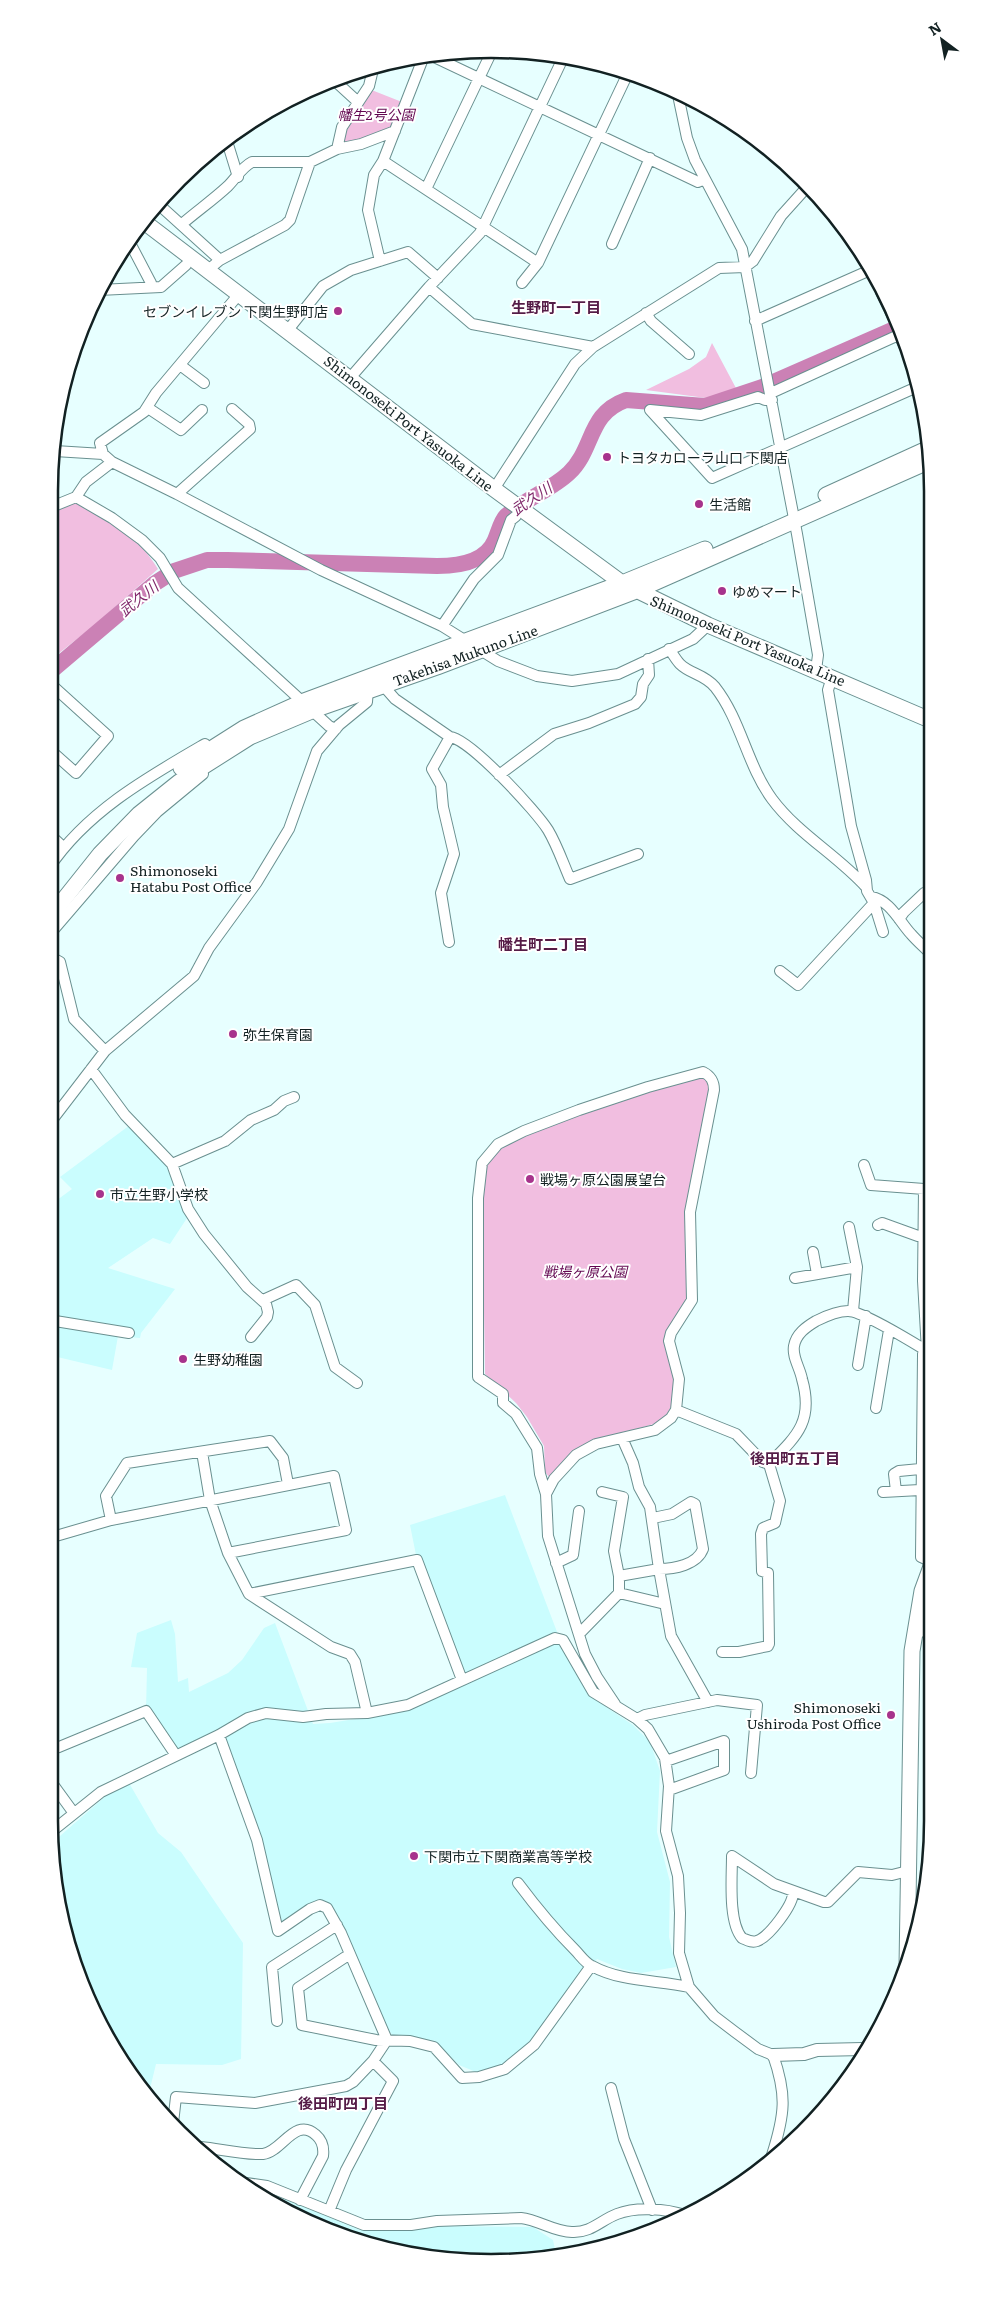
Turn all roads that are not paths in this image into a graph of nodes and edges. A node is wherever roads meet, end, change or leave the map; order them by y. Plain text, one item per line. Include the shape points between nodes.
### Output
1 (489, 58) edge
2 (441, 60) edge
3 (421, 63) edge
4 (561, 63) edge
5 (372, 74) edge
6 (480, 79) junction
7 (625, 79) edge
8 (340, 85) edge
9 (679, 100) edge
10 (358, 102) junction
11 (540, 107) junction
12 (395, 130) junction
13 (599, 134) junction
14 (228, 146) edge
15 (337, 149) junction
16 (650, 158) junction
17 (383, 160) junction
18 (310, 162) junction
19 (238, 177) junction
20 (704, 179) junction
21 (426, 189) junction
22 (804, 191) edge
23 (163, 208) edge
24 (182, 224) junction
25 (149, 225) edge
26 (483, 226) junction
27 (612, 244) dead end
28 (133, 248) edge
29 (380, 261) junction
30 (538, 262) junction
31 (186, 265) dead end
32 (214, 265) junction
33 (745, 266) junction
34 (865, 272) edge
35 (438, 278) junction
36 (522, 283) dead end
37 (151, 287) junction
38 (429, 287) junction
39 (107, 290) edge
40 (240, 293) junction
41 (646, 313) junction
42 (755, 321) junction
43 (288, 330) junction
44 (896, 336) edge
45 (593, 346) junction
46 (689, 354) dead end
47 (180, 365) junction
48 (350, 378) junction
49 (204, 383) dead end
50 (912, 389) edge
51 (771, 394) junction
52 (148, 408) junction
53 (232, 409) dead end
54 (202, 410) dead end
55 (780, 448) junction
56 (59, 451) edge
57 (923, 452) edge
58 (103, 454) junction
59 (112, 462) junction
60 (924, 463) edge
61 (494, 489) junction
62 (177, 494) junction
63 (76, 497) junction
64 (58, 504) edge
65 (518, 510) junction
66 (793, 515) junction
67 (622, 583) junction
68 (636, 591) junction
69 (708, 625) junction
70 (442, 626) junction
71 (466, 641) junction
72 (669, 649) junction
73 (479, 650) junction
74 (648, 659) junction
75 (816, 670) junction
76 (832, 677) junction
77 (373, 682) junction
78 (58, 691) edge
79 (309, 705) junction
80 (924, 717) edge
81 (336, 730) junction
82 (450, 737) junction
83 (58, 757) edge
84 (499, 776) junction
85 (58, 842) edge
86 (64, 848) junction
87 (638, 854) dead end
88 (58, 856) edge
89 (866, 887) junction
90 (924, 893) dead end
91 (58, 896) edge
92 (872, 900) junction
93 (899, 920) junction
94 (58, 925) edge
95 (883, 932) dead end
96 (449, 942) dead end
97 (924, 947) edge
98 (58, 961) edge
99 (780, 971) dead end
100 (105, 1051) junction
101 (92, 1069) junction
102 (294, 1097) dead end
103 (58, 1112) edge
104 (172, 1164) junction
105 (864, 1165) dead end
106 (878, 1226) dead end
107 (849, 1227) dead end
108 (924, 1236) junction
109 (813, 1252) dead end
110 (857, 1267) junction
111 (817, 1274) junction
112 (795, 1278) dead end
113 (924, 1295) edge
114 (263, 1300) junction
115 (853, 1311) junction
116 (866, 1316) junction
117 (58, 1321) edge
118 (889, 1330) junction
119 (129, 1333) dead end
120 (251, 1337) dead end
121 (924, 1350) edge
122 (924, 1353) edge
123 (858, 1365) dead end
124 (357, 1383) dead end
125 (876, 1408) dead end
126 (676, 1410) junction
127 (622, 1438) junction
128 (202, 1452) junction
129 (769, 1464) junction
130 (920, 1469) junction
131 (288, 1484) junction
132 (920, 1490) junction
133 (896, 1491) junction
134 (602, 1492) dead end
135 (883, 1492) dead end
136 (546, 1494) junction
137 (210, 1500) junction
138 (579, 1511) dead end
139 (652, 1518) junction
140 (111, 1520) junction
141 (58, 1535) edge
142 (228, 1553) junction
143 (924, 1558) edge
144 (556, 1564) junction
145 (659, 1569) junction
146 (619, 1576) junction
147 (924, 1585) edge
148 (619, 1593) junction
149 (250, 1594) junction
150 (665, 1604) junction
151 (914, 1630) junction
152 (924, 1632) edge
153 (579, 1634) junction
154 (722, 1652) dead end
155 (462, 1680) junction
156 (708, 1702) junction
157 (615, 1704) junction
158 (367, 1713) junction
159 (637, 1719) junction
160 (219, 1735) junction
161 (58, 1746) edge
162 (175, 1754) junction
163 (666, 1761) junction
164 (751, 1773) dead end
165 (669, 1790) junction
166 (58, 1791) edge
167 (73, 1812) junction
168 (58, 1826) edge
169 (908, 1871) junction
170 (518, 1883) dead end
171 (793, 1892) junction
172 (337, 1925) junction
173 (907, 1940) edge
174 (350, 1954) junction
175 (591, 1966) junction
176 (689, 1987) junction
177 (277, 2022) dead end
178 (387, 2040) junction
179 (858, 2049) edge
180 (773, 2055) junction
181 (373, 2062) junction
182 (610, 2088) dead end
183 (174, 2116) edge
184 (206, 2147) edge
185 (773, 2149) edge
186 (257, 2185) edge
187 (300, 2200) junction
188 (652, 2210) junction
189 (329, 2211) junction
190 (674, 2213) edge

1 - 6 street
2 - 6 street
3 - 12 street
4 - 11 street
5 - 10 street via 369,86
6 - 11 street
6 - 21 street
7 - 13 street
8 - 10 street
9 - 20 street via 687,138
10 - 15 street via 342,127
11 - 13 street
11 - 26 street
12 - 15 street via 361,144
12 - 17 street
13 - 16 street
13 - 30 street
14 - 19 street
15 - 18 street
16 - 20 street via 698,182
16 - 27 street
17 - 21 street
17 - 29 street via 374,175 368,210
18 - 19 street via 252,162
18 - 32 street via 290,220
19 - 24 street
20 - 33 street via 735,233
21 - 26 street
22 - 33 street via 781,216 753,261
23 - 24 street
24 - 32 street
25 - 32 main road, Shimonoseki Port Yasuoka Line
26 - 30 street
26 - 35 street
28 - 37 street via 152,282
29 - 35 street via 408,252
29 - 43 street via 351,270 323,286
30 - 36 street
31 - 37 street via 161,287
32 - 40 main road, Shimonoseki Port Yasuoka Line
33 - 41 street via 718,268
33 - 42 street
34 - 42 street
35 - 38 street
37 - 39 street
38 - 45 street via 472,324
38 - 48 street
40 - 43 main road, Shimonoseki Port Yasuoka Line
40 - 47 street
41 - 45 street
41 - 46 street
42 - 51 street
43 - 48 main road, Shimonoseki Port Yasuoka Line
44 - 51 street
45 - 61 street via 575,364
47 - 49 street
47 - 52 street via 156,393
48 - 61 main road, Shimonoseki Port Yasuoka Line
50 - 55 street
51 - 55 street
51 - 55 street via 765,400 758,397 701,415 650,410 712,478
52 - 54 street via 181,430
52 - 58 street via 100,443
53 - 62 street via 250,424 250,430
55 - 66 street
56 - 58 street
57 - 66 main road, Takehisa Mukuno Line
58 - 59 street
59 - 62 street
59 - 63 street via 86,482
60 - 66 main road, Takehisa Mukuno Line
61 - 65 main road, Shimonoseki Port Yasuoka Line
62 - 70 street via 321,570
63 - 64 street
63 - 79 street via 142,540 160,558 172,581
65 - 67 main road, Shimonoseki Port Yasuoka Line
65 - 70 street via 498,555 474,579
66 - 67 main road, Takehisa Mukuno Line
66 - 68 main road, Takehisa Mukuno Line
66 - 75 street via 818,655
67 - 68 main road, Shimonoseki Port Yasuoka Line
67 - 71 main road, Takehisa Mukuno Line
68 - 69 main road, Shimonoseki Port Yasuoka Line
68 - 73 main road, Takehisa Mukuno Line
69 - 72 street via 693,639
69 - 75 main road, Shimonoseki Port Yasuoka Line
70 - 71 street
71 - 73 street
71 - 77 main road, Takehisa Mukuno Line
72 - 74 street
72 - 89 street via 681,665 716,688 731,712 772,799 806,836 843,864
73 - 74 street via 525,673 572,681 618,674
73 - 77 main road, Takehisa Mukuno Line
74 - 84 street via 649,675 635,704 554,734
75 - 76 main road, Shimonoseki Port Yasuoka Line
76 - 80 main road, Shimonoseki Port Yasuoka Line
76 - 89 street via 828,690 851,826
77 - 79 main road, Takehisa Mukuno Line
77 - 81 street via 367,702
77 - 82 street
78 - 83 street via 108,736 76,773
79 - 81 street
79 - 86 street via 282,706 242,724 172,764 103,810
79 - 91 main road, Takehisa Mukuno Line via 179,782 119,833
79 - 94 street via 180,792 134,836
81 - 100 street via 317,751 285,836 257,882 209,948 194,976
82 - 84 street via 477,752
82 - 96 street via 432,769 442,785 443,807 454,854 441,893
84 - 87 street via 547,828 570,880
85 - 86 street
86 - 88 street
89 - 92 street
90 - 93 street
92 - 93 street via 879,898
92 - 95 street
92 - 99 street via 798,985
93 - 97 street
98 - 100 street via 74,1019
100 - 101 street
101 - 103 street
101 - 104 street via 125,1116
102 - 104 street via 251,1120 225,1141
104 - 114 street via 188,1209 204,1234 247,1287
105 - 108 street via 870,1185 924,1189
106 - 108 street via 882,1223
107 - 110 street
108 - 113 street
109 - 111 street
110 - 111 street
110 - 115 street
111 - 112 street
114 - 120 street via 268,1312 261,1327
114 - 124 street via 296,1285 315,1305 335,1367
115 - 116 street
115 - 129 street via 828,1315 798,1336 794,1353 806,1396 803,1424 794,1439
116 - 118 street
116 - 123 street
117 - 119 street
118 - 121 street
118 - 125 street
122 - 130 street
126 - 127 street via 655,1430
126 - 129 street via 736,1434 763,1462
126 - 136 street via 679,1373 669,1340 692,1300 690,1212 714,1090 710,1076 700,1072 524,1131 498,1144 482,1163 478,1198 478,1377 503,1394 503,1403 516,1414 531,1436 537,1448
127 - 136 street via 596,1444 576,1455 554,1479
127 - 139 street
128 - 131 street via 270,1441 282,1458
128 - 137 street
128 - 140 street via 127,1463 106,1496
129 - 154 street via 780,1500 775,1523 763,1528 761,1534 762,1571 768,1573 769,1645 739,1652
130 - 132 street
130 - 133 street via 894,1474
131 - 137 street
131 - 142 street via 334,1476 346,1530
132 - 133 street
132 - 143 street via 921,1557
133 - 135 street
134 - 146 street via 623,1497 614,1551
136 - 144 street via 546,1529
137 - 140 street
137 - 142 street
138 - 144 street via 573,1555
139 - 145 street
139 - 145 street via 672,1514 691,1502 695,1504 703,1549 701,1555 683,1567
140 - 141 street
142 - 149 street
144 - 153 street
145 - 146 street
145 - 150 street
146 - 148 street
147 - 151 main road
148 - 150 street
148 - 153 street
149 - 155 street via 418,1560
149 - 158 street via 331,1646 350,1654 355,1662
150 - 156 street via 671,1636
151 - 152 street
151 - 169 main road
153 - 157 street via 590,1665
155 - 157 street via 555,1638 563,1640 593,1692
155 - 158 street via 408,1705
156 - 159 street
156 - 164 street via 717,1700 757,1705
157 - 159 street
158 - 160 street via 303,1717 266,1713 248,1718
159 - 163 street via 648,1730
160 - 162 street
160 - 172 street via 257,1840 278,1931 320,1905 327,1908
161 - 162 street via 146,1711
162 - 167 street via 101,1792
163 - 165 street
163 - 165 street via 724,1741 724,1770
165 - 176 street via 666,1831 678,1876 680,1953
166 - 167 street
167 - 168 street
169 - 171 street via 892,1875 855,1874 828,1902
169 - 173 main road
170 - 175 street via 553,1928
171 - 171 street via 792,1903 763,1938 754,1942 742,1938 732,1904 732,1856 774,1884
172 - 174 street
172 - 177 street via 272,1967
174 - 178 street
174 - 178 street via 298,1988 302,2025
175 - 176 street via 626,1978
175 - 178 street via 534,2045 505,2069 479,2077 462,2078 434,2047
176 - 180 street via 714,2016 758,2049
178 - 181 street
179 - 180 street
180 - 185 street via 784,2100
181 - 183 street via 346,2086 276,2100 236,2102 176,2097
181 - 189 street via 392,2080
182 - 188 street via 624,2139
184 - 187 street via 263,2154 280,2147 292,2133 301,2130 313,2132 320,2138 323,2156
186 - 187 street
187 - 189 street
188 - 189 street via 617,2214 592,2229 572,2232 521,2218 364,2225
188 - 190 street

